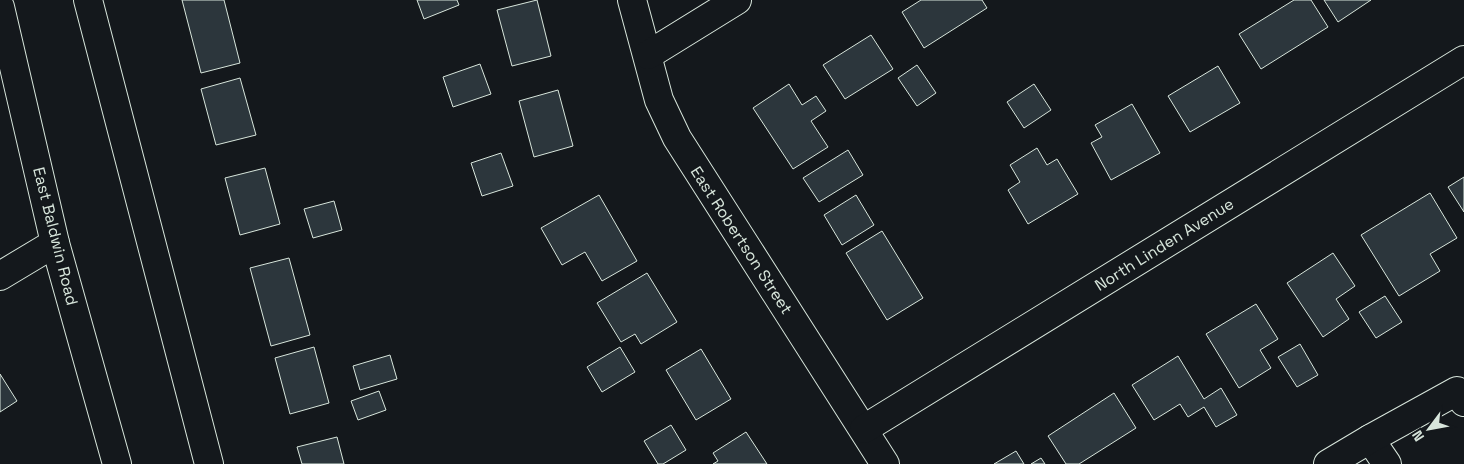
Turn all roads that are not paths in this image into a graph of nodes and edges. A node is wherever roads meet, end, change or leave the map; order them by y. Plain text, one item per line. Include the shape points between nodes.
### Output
1 (88, 0) edge
2 (632, 0) edge
3 (736, 0) edge
4 (0, 7) edge
5 (648, 55) junction
6 (1464, 60) edge
7 (56, 242) junction
8 (0, 276) edge
9 (1461, 396) edge
10 (864, 429) junction
11 (1370, 439) junction
12 (113, 462) edge
13 (209, 464) edge
14 (886, 464) edge
15 (1328, 464) edge
16 (1386, 464) edge

1 - 13 street
2 - 5 street, East Robertson Street
3 - 5 street
4 - 7 street, East Baldwin Road
5 - 10 street, East Robertson Street via 659,100 676,138
6 - 10 street, North Linden Avenue
7 - 8 street
7 - 12 street, East Baldwin Road
9 - 11 street
10 - 14 street, East Robertson Street
11 - 15 street
11 - 16 street

